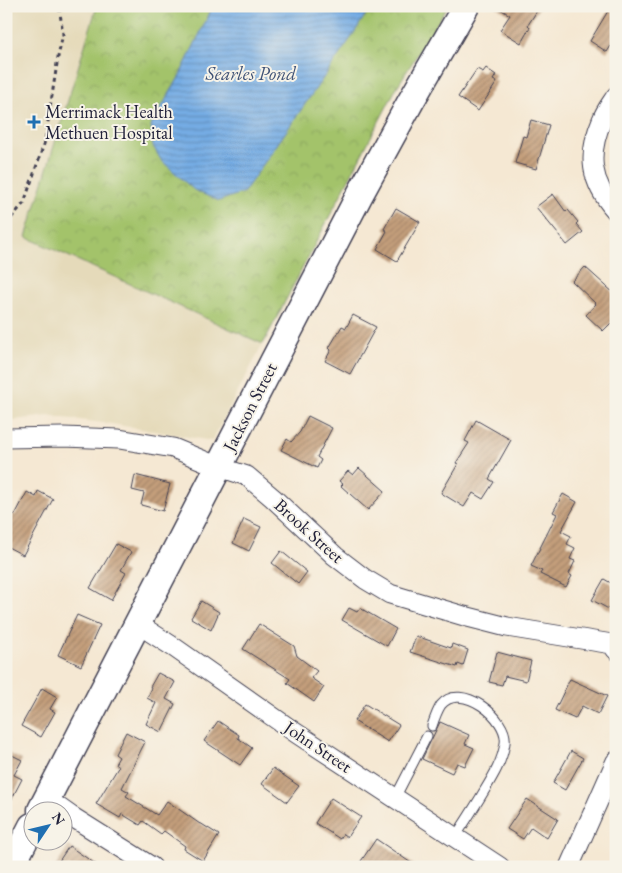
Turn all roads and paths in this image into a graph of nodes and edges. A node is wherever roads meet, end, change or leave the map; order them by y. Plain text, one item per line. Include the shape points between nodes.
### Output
1 (59, 6) edge
2 (466, 6) edge
3 (616, 96) edge
4 (616, 211) edge
5 (6, 224) edge
6 (6, 438) edge
7 (219, 467) junction
8 (138, 624) junction
9 (614, 646) edge
10 (432, 726) dead end
11 (427, 736) dead end
12 (616, 761) edge
13 (395, 798) junction
14 (47, 800) edge
15 (72, 816) edge
16 (455, 837) junction
17 (22, 846) edge
18 (11, 867) edge
19 (152, 867) edge
20 (500, 867) edge
21 (569, 867) edge

1 - 5 path via 63,34 45,141 24,203
2 - 7 main road, Jackson Street via 359,196
3 - 4 street via 602,118 594,143 592,167 600,188
6 - 7 street, Brook Street via 119,439 173,448
7 - 8 main road, Jackson Street
7 - 9 street, Brook Street via 248,476 335,556 364,580 390,594 507,627
8 - 13 street, John Street
8 - 14 main road, Jackson Street
10 - 16 lane via 442,705 447,700 460,697 478,704 496,717 506,735 497,770
11 - 13 lane
12 - 21 street
13 - 16 street, John Street
15 - 19 street
16 - 20 street, John Street
17 - 18 main road

